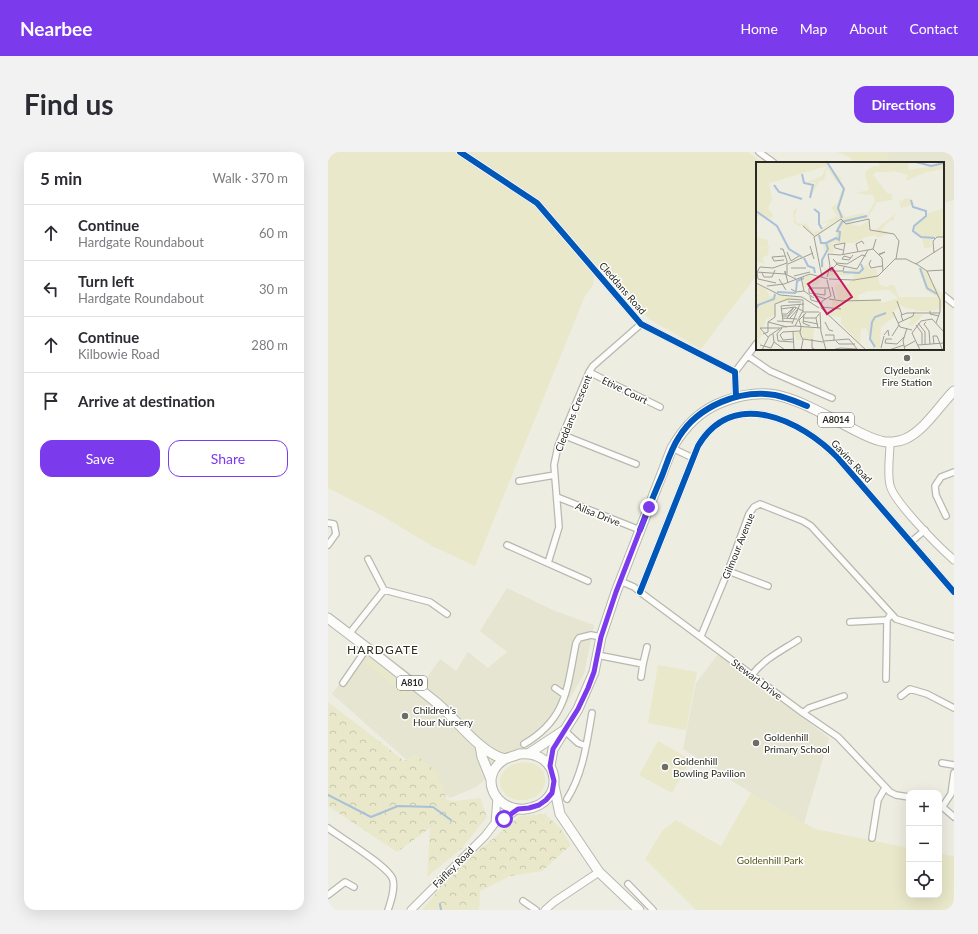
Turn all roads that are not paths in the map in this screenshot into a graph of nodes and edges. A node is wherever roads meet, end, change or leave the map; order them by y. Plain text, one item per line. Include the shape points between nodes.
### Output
1 (460, 152) edge
2 (760, 152) edge
3 (773, 162) edge
4 (944, 296) edge
5 (954, 304) edge
6 (641, 324) junction
7 (756, 345) edge
8 (748, 356) junction
9 (589, 372) junction
10 (735, 372) junction
11 (954, 391) edge
12 (736, 396) junction
13 (832, 398) dead end
14 (660, 407) dead end
15 (563, 435) junction
16 (890, 442) junction
17 (672, 448) junction
18 (693, 458) junction
19 (636, 464) dead end
20 (954, 472) edge
21 (555, 475) junction
22 (519, 481) dead end
23 (557, 497) junction
24 (946, 516) dead end
25 (328, 523) edge
26 (640, 530) junction
27 (925, 530) junction
28 (911, 542) junction
29 (328, 545) edge
30 (507, 545) dead end
31 (368, 559) dead end
32 (954, 560) edge
33 (548, 563) junction
34 (728, 571) junction
35 (588, 581) dead end
36 (620, 581) junction
37 (768, 586) dead end
38 (384, 590) junction
39 (640, 592) junction
40 (954, 592) edge
41 (447, 614) dead end
42 (891, 614) junction
43 (328, 618) edge
44 (887, 620) junction
45 (850, 622) dead end
46 (349, 634) junction
47 (701, 636) junction
48 (601, 637) junction
49 (954, 637) edge
50 (798, 640) dead end
51 (647, 647) dead end
52 (367, 648) junction
53 (597, 655) junction
54 (643, 664) junction
55 (752, 675) junction
56 (641, 677) dead end
57 (886, 679) dead end
58 (343, 683) dead end
59 (555, 688) dead end
60 (565, 695) junction
61 (844, 696) dead end
62 (901, 696) dead end
63 (954, 708) edge
64 (592, 713) dead end
65 (803, 713) junction
66 (564, 730) junction
67 (524, 744) dead end
68 (480, 746) junction
69 (586, 746) junction
70 (528, 754) junction
71 (505, 759) junction
72 (942, 762) dead end
73 (954, 764) edge
74 (550, 766) junction
75 (954, 773) edge
76 (491, 779) junction
77 (554, 786) junction
78 (885, 788) junction
79 (906, 797) edge
80 (497, 798) junction
81 (567, 800) dead end
82 (543, 802) junction
83 (942, 804) edge
84 (942, 806) edge
85 (518, 809) junction
86 (560, 814) junction
87 (954, 817) edge
88 (495, 823) junction
89 (328, 828) edge
90 (872, 838) dead end
91 (599, 872) junction
92 (628, 884) dead end
93 (354, 887) dead end
94 (328, 895) edge
95 (523, 901) dead end
96 (388, 910) edge
97 (411, 910) edge
98 (536, 910) edge
99 (545, 910) edge
100 (639, 910) edge
101 (654, 910) edge

1 - 6 street, Cleddans Road via 537,203
2 - 3 street
4 - 5 street
6 - 9 street, Cleddans Crescent
6 - 10 street, Cleddans Road
7 - 8 street
8 - 10 street
8 - 13 street via 770,371
9 - 14 street, Etive Court
9 - 15 street, Cleddans Crescent
10 - 12 street
11 - 16 main road, A8014 via 914,434 904,440
12 - 16 main road, A8014 via 762,394 792,400 864,435
12 - 17 main road, A8014 via 697,417 686,427
15 - 19 street
15 - 21 street, Cleddans Crescent via 554,465
16 - 27 street via 890,487 896,498
17 - 18 street
17 - 26 main road, A8014
18 - 28 street, Gavins Road via 709,430 730,418 758,414 789,423 807,432 830,450
18 - 39 street, Gavins Road
20 - 24 street via 941,477 935,486 936,495
21 - 22 street
21 - 23 street, Cleddans Crescent
23 - 26 street, Ailsa Drive
23 - 33 street, Cleddans Crescent via 559,527
25 - 29 street via 334,524 336,534
26 - 36 main road, A8014
27 - 28 street
27 - 32 street
28 - 40 street, Gavins Road
30 - 33 street
31 - 38 street
33 - 35 street
34 - 37 street
34 - 42 street, Gilmour Avenue via 751,510 757,505 764,505 811,526
34 - 47 street, Gilmour Avenue
36 - 39 street, Stewart Drive
36 - 48 main road, A8014
38 - 41 street via 430,602
38 - 46 street
39 - 47 street, Stewart Drive
42 - 44 street
42 - 49 street, Gilmour Avenue via 899,620
43 - 46 main road, A810
44 - 45 street
44 - 57 street
46 - 52 main road, A810
47 - 55 street, Stewart Drive
48 - 53 main road, A8014
48 - 60 street via 591,635 579,638
50 - 55 street via 766,659
51 - 54 street
52 - 58 street
52 - 68 main road, A810 via 438,704
53 - 54 street
53 - 66 main road, A8014 via 588,688
54 - 56 street
55 - 65 street, Stewart Drive
59 - 60 street
60 - 67 street via 549,725
61 - 65 street via 809,708
62 - 63 street via 910,689 927,694
64 - 69 street
65 - 78 street, Stewart Drive via 838,737
66 - 69 street via 578,743
66 - 70 main road, A8014
66 - 74 main road, A8014 via 553,749
68 - 71 main road, A810
68 - 76 main road, A810
69 - 81 street via 581,768
70 - 71 main road
70 - 74 main road via 541,758
71 - 76 main road
72 - 73 street
74 - 77 main road
75 - 83 street via 951,794
76 - 80 main road, A810 via 492,790
77 - 82 main road via 550,796
77 - 86 main road
78 - 79 street, Stewart Drive via 896,795
78 - 90 street via 876,810
80 - 85 main road via 506,805
80 - 88 street
82 - 85 main road via 529,808
82 - 86 main road
84 - 87 street
85 - 88 street, Faifley Road
86 - 91 main road
88 - 97 street, Faifley Road
89 - 96 street via 390,874 393,879 393,895
91 - 99 street
91 - 100 main road
92 - 101 street
93 - 94 street via 345,882
95 - 98 street

